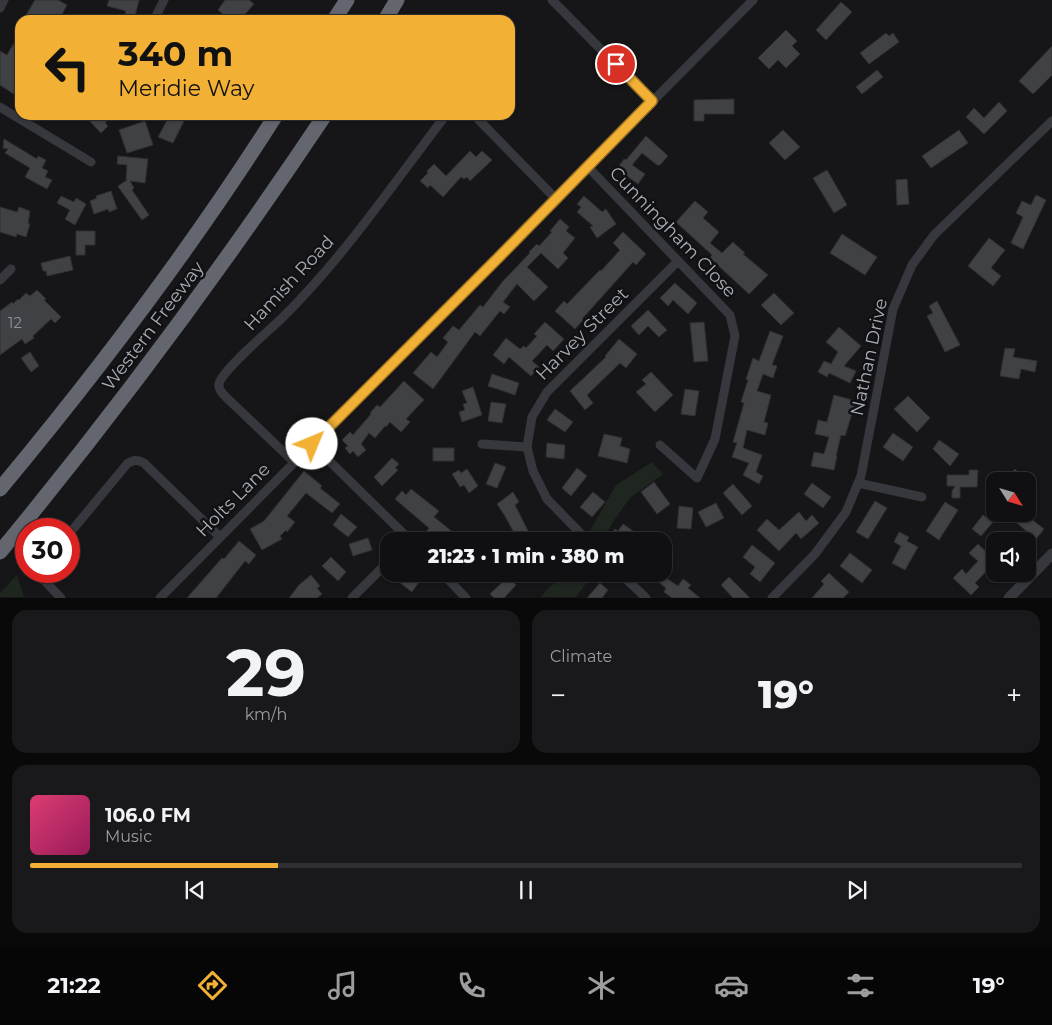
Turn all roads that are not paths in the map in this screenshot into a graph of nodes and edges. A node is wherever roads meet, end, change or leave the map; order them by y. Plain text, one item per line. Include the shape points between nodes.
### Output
1 (4, 0) edge
2 (164, 0) edge
3 (347, 0) edge
4 (398, 0) edge
5 (552, 0) edge
6 (753, 0) edge
7 (0, 8) edge
8 (156, 15) edge
9 (337, 15) edge
10 (388, 15) edge
11 (652, 101) junction
12 (0, 108) edge
13 (15, 117) edge
14 (20, 120) edge
15 (273, 120) edge
16 (322, 120) edge
17 (442, 120) edge
18 (479, 120) edge
19 (1052, 121) edge
20 (91, 162) dead end
21 (587, 166) junction
22 (556, 199) junction
23 (678, 261) junction
24 (11, 269) dead end
25 (0, 280) edge
26 (312, 444) junction
27 (482, 444) dead end
28 (660, 446) dead end
29 (527, 447) junction
30 (294, 462) junction
31 (858, 483) junction
32 (0, 489) edge
33 (922, 497) dead end
34 (80, 521) edge
35 (401, 532) edge
36 (579, 532) edge
37 (220, 537) junction
38 (0, 552) edge
39 (1052, 554) edge
40 (380, 570) edge
41 (451, 582) edge
42 (629, 582) edge
43 (47, 583) edge
44 (61, 598) edge
45 (160, 598) edge
46 (352, 598) edge
47 (466, 598) edge
48 (646, 598) edge
49 (772, 598) edge
50 (1009, 598) edge

1 - 7 street
2 - 8 street
3 - 9 highway
4 - 10 highway
5 - 11 street
6 - 11 street, Holts Lane
11 - 21 street, Holts Lane
12 - 13 street
14 - 20 street
15 - 32 highway, Western Freeway via 227,191 157,288
16 - 38 highway, Western Freeway via 247,230 147,367
17 - 30 street, Hamish Road via 332,266 220,382 219,388 228,399
18 - 22 street
19 - 31 street, Nathan Drive via 934,234 912,265 893,309
21 - 22 street, Holts Lane
21 - 23 street, Cunningham Close
22 - 26 street, Holts Lane
23 - 28 street, Cunningham Close via 730,315 735,336 715,439 696,478
23 - 29 street, Harvey Street via 546,392 532,417
24 - 25 street
26 - 30 street, Holts Lane
26 - 35 street
27 - 29 street
29 - 36 street, Harvey Street via 532,471 547,499
30 - 37 street, Holts Lane
31 - 33 street
31 - 49 street, Nathan Drive via 846,512 815,554
34 - 37 street via 127,464 139,460
37 - 45 street, Holts Lane
39 - 50 street
40 - 46 street
41 - 47 street
42 - 48 street
43 - 44 street

